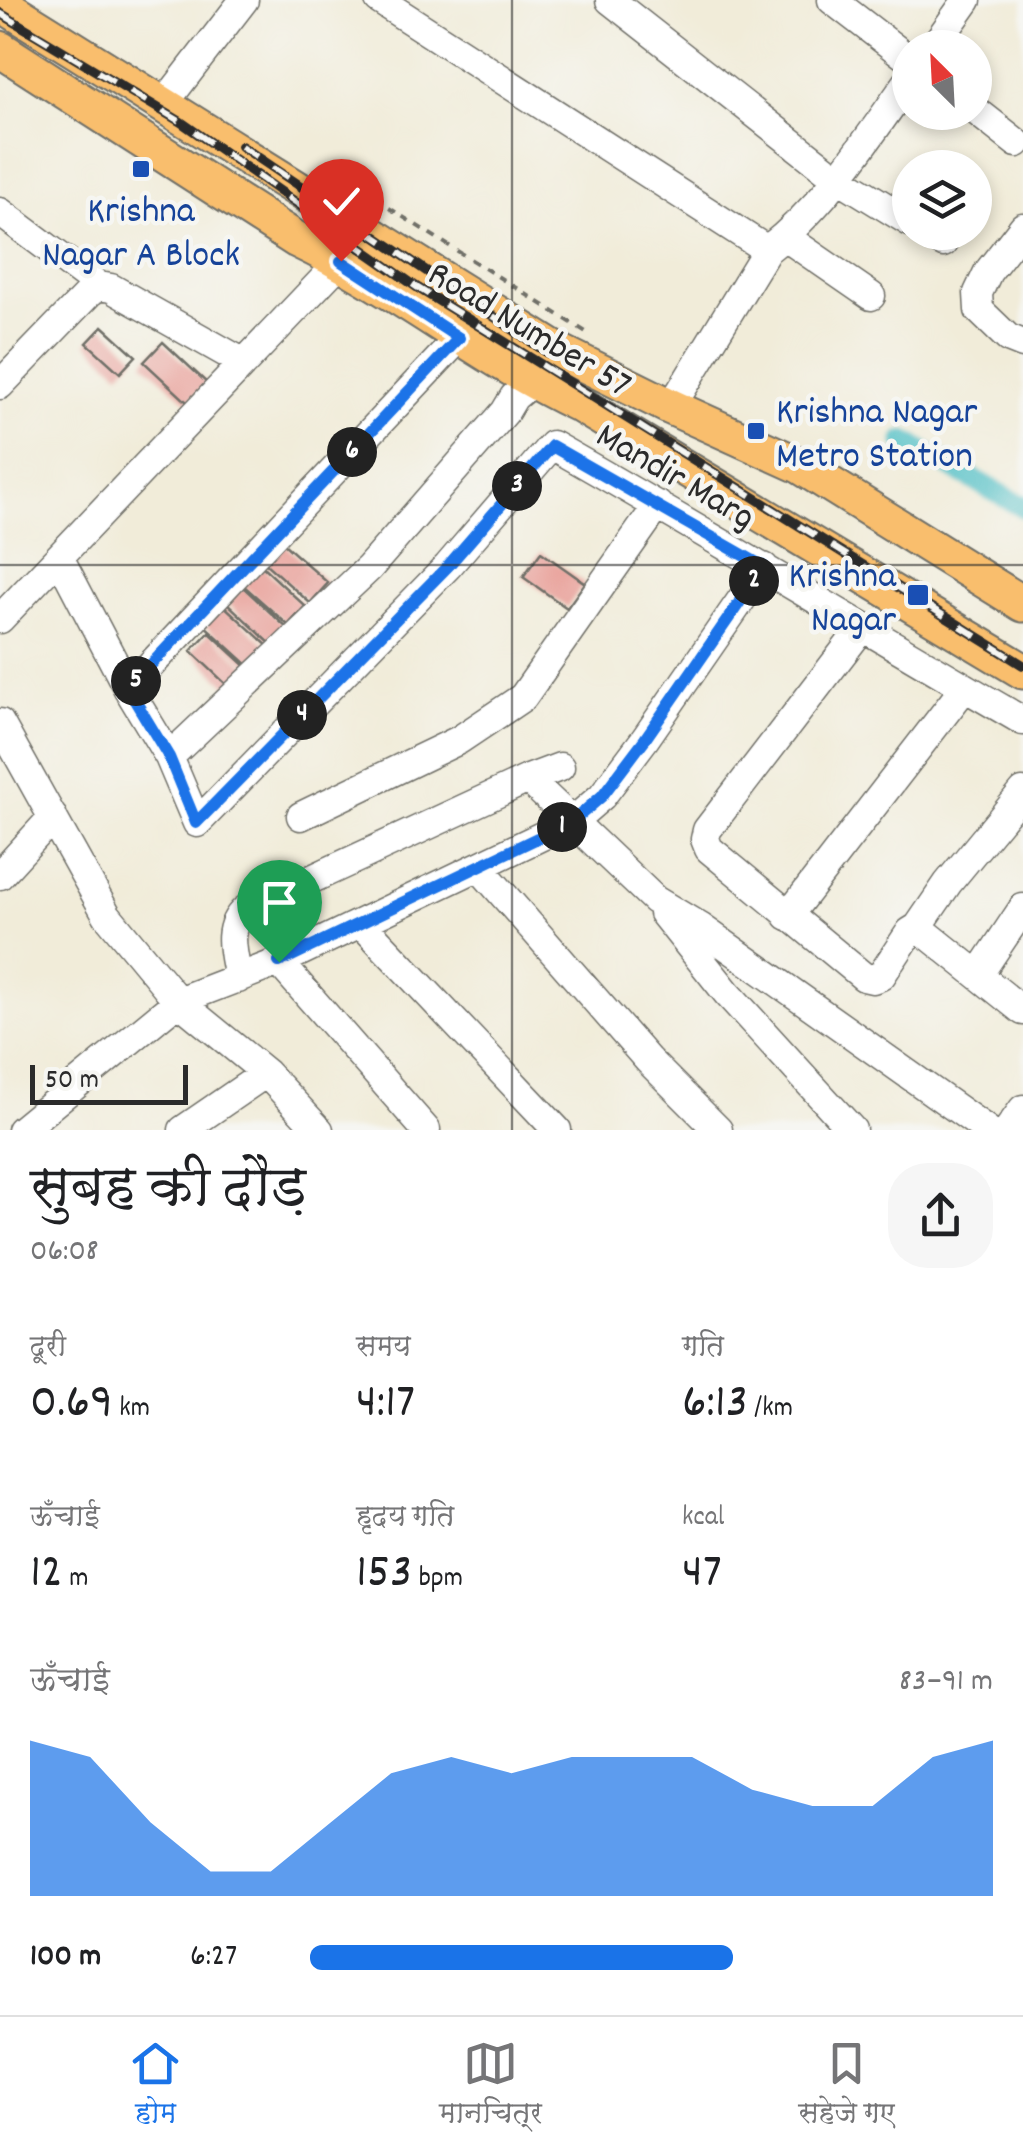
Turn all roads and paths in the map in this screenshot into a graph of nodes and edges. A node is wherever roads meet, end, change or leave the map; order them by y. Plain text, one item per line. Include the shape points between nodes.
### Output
1 (244, 0) edge
2 (379, 0) edge
3 (610, 0) edge
4 (832, 0) edge
5 (967, 0) edge
6 (0, 3) edge
7 (946, 30) edge
8 (892, 46) edge
9 (0, 48) edge
10 (892, 104) edge
11 (163, 105) junction
12 (992, 123) edge
13 (1017, 142) dead end
14 (838, 178) junction
15 (362, 191) dead end
16 (892, 211) edge
17 (0, 212) edge
18 (1023, 227) edge
19 (771, 249) junction
20 (341, 261) junction
21 (100, 286) junction
22 (870, 296) dead end
23 (587, 332) dead end
24 (459, 338) junction
25 (1023, 344) edge
26 (244, 363) junction
27 (532, 382) junction
28 (0, 384) edge
29 (671, 408) junction
30 (658, 505) junction
31 (60, 557) junction
32 (764, 567) junction
33 (1023, 604) edge
34 (0, 620) edge
35 (862, 628) junction
36 (1023, 671) edge
37 (964, 687) junction
38 (128, 689) junction
39 (1023, 721) edge
40 (0, 723) edge
41 (169, 757) junction
42 (560, 767) dead end
43 (528, 779) junction
44 (1023, 792) edge
45 (302, 816) dead end
46 (53, 817) junction
47 (573, 821) junction
48 (479, 867) junction
49 (0, 875) edge
50 (655, 900) junction
51 (1023, 908) edge
52 (788, 916) junction
53 (362, 924) junction
54 (918, 927) junction
55 (279, 962) junction
56 (979, 974) junction
57 (238, 979) junction
58 (178, 1000) junction
59 (1023, 1011) edge
60 (266, 1073) junction
61 (1023, 1109) edge
62 (21, 1130) edge
63 (183, 1130) edge
64 (320, 1130) edge
65 (426, 1130) edge
66 (557, 1130) edge
67 (718, 1130) edge
68 (852, 1130) edge
69 (987, 1130) edge
70 (1008, 1130) edge

1 - 11 street
2 - 19 street
3 - 14 street
4 - 8 street
5 - 7 street
6 - 11 main road, Road Number 57
9 - 20 main road, Road Number 57 via 297,240
10 - 14 street
11 - 29 main road, Road Number 57 via 554,349
12 - 13 street
14 - 16 street
14 - 19 street
15 - 23 path
17 - 21 street
18 - 25 street via 978,294 980,310
19 - 22 street
19 - 29 street
20 - 24 main road, Road Number 57
20 - 26 street
21 - 26 street
21 - 28 street
24 - 27 main road, Road Number 57
24 - 38 street
26 - 31 street
27 - 36 main road, Road Number 57
27 - 41 street via 370,568
29 - 33 main road, Road Number 57 via 800,464
30 - 32 street, Mandir Marg
30 - 41 street, Mandir Marg via 552,446 448,566 196,823
30 - 45 street via 523,697 459,740
31 - 34 street
31 - 38 street
32 - 35 street, Mandir Marg
32 - 47 street via 645,739 602,796
35 - 37 street, Mandir Marg
35 - 52 street via 707,830 709,849
37 - 39 street, Mandir Marg
37 - 52 street
38 - 41 street
40 - 46 street
42 - 43 street
43 - 47 street
43 - 57 street via 245,910 231,933
44 - 54 street
46 - 49 street
46 - 58 street via 107,916
47 - 48 street
47 - 50 street
48 - 53 street
48 - 67 street
50 - 68 street via 727,994
50 - 69 street
51 - 56 street
52 - 54 street via 874,980
53 - 55 street
53 - 66 street
54 - 56 street
55 - 57 street
55 - 65 street
56 - 59 street
57 - 58 street
58 - 60 street
58 - 62 street
60 - 63 street
60 - 64 street
61 - 70 street

